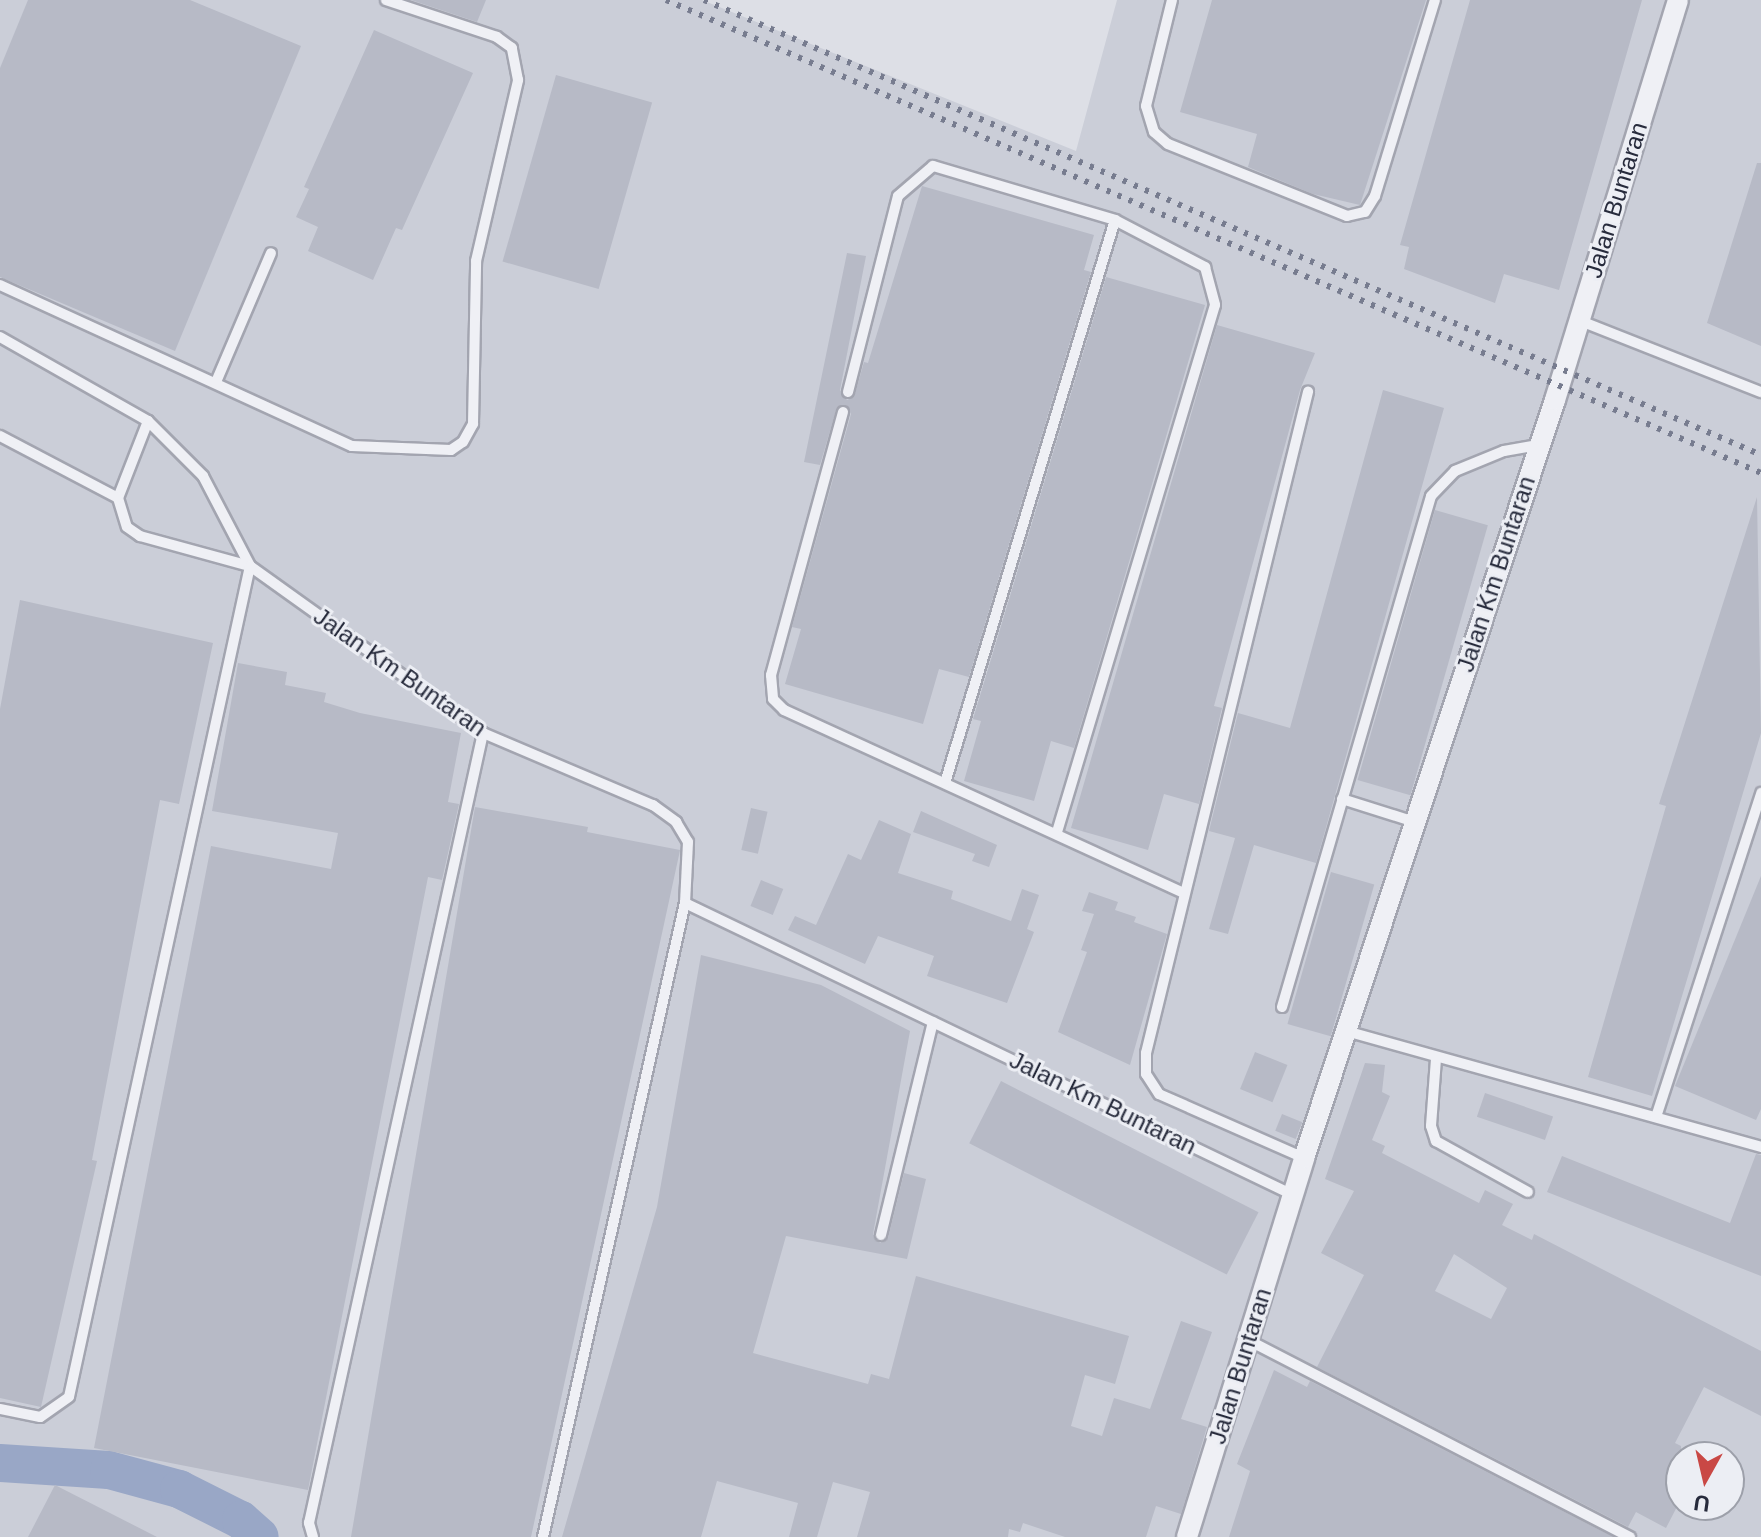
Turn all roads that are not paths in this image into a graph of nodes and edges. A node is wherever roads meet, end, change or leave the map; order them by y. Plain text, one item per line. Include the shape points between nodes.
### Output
1 (386, 0) edge
2 (1172, 0) edge
3 (1435, 0) edge
4 (1678, 0) edge
5 (1115, 220) junction
6 (271, 253) dead end
7 (0, 285) edge
8 (1578, 320) junction
9 (0, 337) edge
10 (216, 382) junction
11 (848, 392) dead end
12 (1308, 392) dead end
13 (1761, 392) edge
14 (1555, 400) joint
15 (843, 412) dead end
16 (148, 421) junction
17 (0, 436) edge
18 (1539, 445) junction
19 (118, 498) junction
20 (250, 566) junction
21 (483, 733) junction
22 (945, 783) junction
23 (1761, 793) edge
24 (1342, 799) junction
25 (1415, 822) junction
26 (1057, 832) junction
27 (1184, 893) junction
28 (685, 903) junction
29 (1282, 1007) dead end
30 (933, 1022) junction
31 (1346, 1031) junction
32 (1436, 1059) junction
33 (1656, 1117) junction
34 (1761, 1147) edge
35 (1304, 1158) junction
36 (1528, 1192) dead end
37 (1293, 1195) junction
38 (881, 1235) dead end
39 (1248, 1340) junction
40 (0, 1409) edge
41 (313, 1537) edge
42 (543, 1537) edge
43 (1187, 1537) edge
44 (1630, 1537) edge

1 - 10 lane via 497,37 512,48 515,99 476,261 473,424 451,450 380,451 328,437
2 - 3 lane via 1146,106 1154,132 1168,144 1347,216 1365,212 1375,196
4 - 8 street, Jalan Buntaran
5 - 11 lane via 933,166 913,178 898,196
5 - 22 lane
5 - 26 lane via 1205,267 1215,305
6 - 10 lane
7 - 10 lane
8 - 13 lane
8 - 14 street, Jalan Buntaran
9 - 16 lane, Jalan Km Buntaran
12 - 27 lane
14 - 18 street, Jalan Km Buntaran
15 - 22 lane via 771,675 773,699 784,710
16 - 19 lane
16 - 20 lane, Jalan Km Buntaran via 203,476
17 - 19 lane
18 - 24 lane via 1504,451 1455,471 1431,496
18 - 25 street, Jalan Km Buntaran
19 - 20 lane, Jalan Km Buntaran via 120,518 140,536
20 - 21 lane, Jalan Km Buntaran
20 - 40 lane via 69,1397 40,1417
21 - 28 lane, Jalan Km Buntaran via 653,805 676,822 688,842
21 - 41 lane via 309,1523
22 - 26 lane
23 - 33 lane
24 - 25 lane
24 - 29 lane
25 - 31 street, Jalan Km Buntaran
26 - 27 lane
27 - 35 lane via 1146,1053 1146,1074 1159,1094
28 - 30 lane, Jalan Km Buntaran
28 - 42 lane
30 - 37 lane, Jalan Km Buntaran
30 - 38 lane
31 - 32 lane
31 - 35 street, Jalan Km Buntaran
32 - 33 lane
32 - 36 lane via 1431,1126 1436,1141
33 - 34 lane
35 - 37 street, Jalan Km Buntaran
37 - 39 street, Jalan Buntaran
39 - 43 street, Jalan Buntaran
39 - 44 lane

